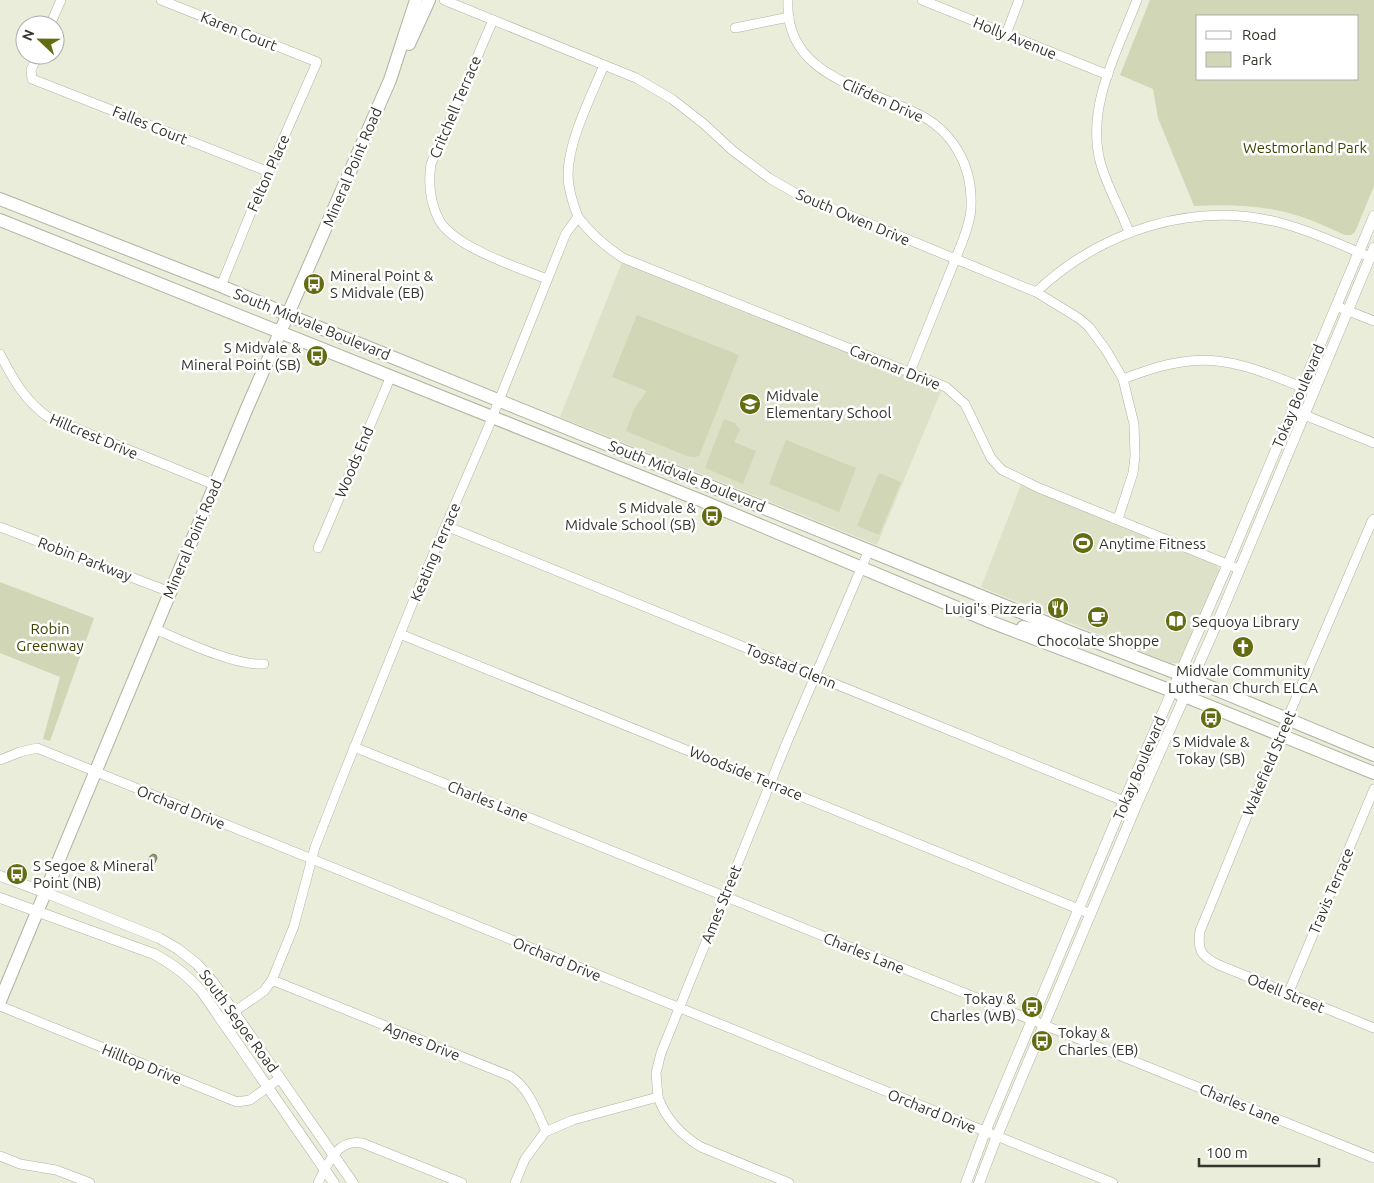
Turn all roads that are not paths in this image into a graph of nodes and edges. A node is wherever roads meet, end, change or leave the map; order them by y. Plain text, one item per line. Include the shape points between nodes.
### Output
1 (61, 0) edge
2 (162, 0) edge
3 (416, 0) edge
4 (429, 0) edge
5 (444, 0) edge
6 (788, 0) edge
7 (922, 0) edge
8 (1019, 0) edge
9 (1138, 0) edge
10 (54, 15) edge
11 (789, 17) junction
12 (493, 20) junction
13 (735, 28) dead end
14 (1006, 34) junction
15 (317, 62) joint
16 (33, 65) edge
17 (604, 65) junction
18 (1108, 75) junction
19 (390, 80) junction
20 (268, 172) junction
21 (0, 199) edge
22 (1374, 216) edge
23 (578, 217) junction
24 (0, 220) edge
25 (1129, 232) junction
26 (1358, 253) junction
27 (1372, 253) edge
28 (955, 259) junction
29 (547, 279) junction
30 (221, 286) junction
31 (1036, 292) junction
32 (1336, 306) junction
33 (1348, 311) junction
34 (288, 315) junction
35 (1374, 322) edge
36 (280, 332) junction
37 (1, 359) edge
38 (910, 372) junction
39 (390, 376) junction
40 (1123, 379) junction
41 (1301, 388) junction
42 (1313, 392) junction
43 (499, 400) junction
44 (1292, 410) junction
45 (1304, 415) junction
46 (492, 417) junction
47 (1374, 443) edge
48 (215, 485) junction
49 (1118, 519) junction
50 (1373, 520) edge
51 (446, 526) junction
52 (0, 527) edge
53 (318, 548) dead end
54 (869, 550) junction
55 (1228, 564) junction
56 (861, 566) junction
57 (1239, 569) junction
58 (170, 592) junction
59 (990, 622) junction
60 (155, 629) junction
61 (1067, 631) junction
62 (400, 634) junction
63 (264, 664) dead end
64 (815, 676) junction
65 (1185, 677) junction
66 (1178, 694) junction
67 (1287, 720) junction
68 (1280, 736) junction
69 (354, 747) junction
70 (1374, 755) edge
71 (0, 760) edge
72 (95, 772) junction
73 (1374, 773) edge
74 (770, 783) junction
75 (1374, 788) edge
76 (1124, 801) junction
77 (1136, 806) junction
78 (311, 860) junction
79 (0, 876) edge
80 (44, 892) junction
81 (725, 897) junction
82 (0, 898) edge
83 (1079, 909) junction
84 (36, 911) junction
85 (1091, 914) junction
86 (1201, 952) joint
87 (272, 980) junction
88 (1288, 994) junction
89 (0, 1001) edge
90 (0, 1006) edge
91 (679, 1009) junction
92 (234, 1012) junction
93 (222, 1021) junction
94 (1032, 1021) junction
95 (1044, 1025) junction
96 (1374, 1028) edge
97 (280, 1078) junction
98 (267, 1087) junction
99 (658, 1097) junction
100 (546, 1131) junction
101 (985, 1132) junction
102 (997, 1136) junction
103 (0, 1156) edge
104 (1374, 1158) edge
105 (328, 1161) junction
106 (90, 1183) edge
107 (318, 1183) edge
108 (334, 1183) edge
109 (353, 1183) edge
110 (462, 1183) edge
111 (515, 1183) edge
112 (789, 1183) edge
113 (966, 1183) edge
114 (979, 1183) edge
115 (1113, 1183) edge

1 - 10 street
2 - 15 street, Karen Court
3 - 19 main road, Mineral Point Road
4 - 19 main road, Mineral Point Road
5 - 12 street, South Owen Drive
6 - 11 street, Clifden Drive
7 - 14 street, Holly Avenue
8 - 14 street
9 - 18 street
11 - 13 street
11 - 28 street, Clifden Drive via 798,42 807,56 822,69 846,84 928,119 954,144 966,168 971,207 969,223
12 - 17 street, South Owen Drive
12 - 29 street, Critchell Terrace via 430,164 428,182 432,202 440,222 457,239
14 - 18 street, Holly Avenue
15 - 20 street, Felton Place
16 - 20 street, Falles Court via 32,78
17 - 23 street via 570,158 569,188
17 - 28 street, South Owen Drive via 636,78 672,99 732,150 794,193
18 - 25 street via 1097,113 1096,139 1100,162
19 - 34 main road, Mineral Point Road
20 - 30 street, Felton Place
21 - 30 main road, South Midvale Boulevard
22 - 26 street, Tokay Boulevard
23 - 29 street, Keating Terrace via 566,233
23 - 38 street, Caromar Drive via 587,229 623,258
24 - 36 main road, South Midvale Boulevard
25 - 26 street via 1187,217 1226,215 1291,226
25 - 31 street via 1090,252
26 - 27 street
26 - 32 street, Tokay Boulevard
27 - 33 street, Tokay Boulevard
28 - 31 street, South Owen Drive
28 - 38 street, Clifden Drive
29 - 43 street, Keating Terrace
30 - 34 main road, South Midvale Boulevard
31 - 40 street, South Owen Drive via 1089,327
32 - 33 street
32 - 41 street, Tokay Boulevard
33 - 35 street
33 - 42 street, Tokay Boulevard
34 - 36 main road, Mineral Point Road
34 - 43 main road, South Midvale Boulevard
36 - 39 main road, South Midvale Boulevard
36 - 48 main road, Mineral Point Road
37 - 48 street, Hillcrest Drive via 30,403 48,417
38 - 49 street, Caromar Drive via 946,387 966,404 991,458 1002,470
39 - 46 main road, South Midvale Boulevard
39 - 53 street, Woods End
40 - 41 street via 1164,365 1204,360 1243,365
40 - 49 street, South Owen Drive via 1134,424 1135,456 1128,492
41 - 42 street
41 - 44 street, Tokay Boulevard
42 - 45 street, Tokay Boulevard
43 - 46 street, Keating Terrace
43 - 54 main road, South Midvale Boulevard
44 - 45 street
44 - 55 street, Tokay Boulevard
45 - 47 street
45 - 57 street, Tokay Boulevard
46 - 51 street, Keating Terrace
46 - 56 main road, South Midvale Boulevard
48 - 58 main road, Mineral Point Road
49 - 55 street, Caromar Drive
50 - 67 street, Wakefield Street
51 - 62 street, Keating Terrace
51 - 64 street, Togstad Glenn
52 - 58 street, Robin Parkway
54 - 56 street, Ames Street
54 - 61 main road, South Midvale Boulevard
55 - 57 street, Caromar Drive
55 - 65 street, Tokay Boulevard
56 - 59 main road, South Midvale Boulevard
56 - 64 street, Ames Street
57 - 65 street, Tokay Boulevard
58 - 60 main road, Mineral Point Road
59 - 61 main road via 1054,634
59 - 66 main road, South Midvale Boulevard
60 - 63 street via 216,653
60 - 72 main road, Mineral Point Road
61 - 65 main road, South Midvale Boulevard
62 - 69 street, Keating Terrace
62 - 74 street, Woodside Terrace
64 - 74 street, Ames Street
64 - 76 street, Togstad Glenn
65 - 66 street, Tokay Boulevard
65 - 67 main road, South Midvale Boulevard
66 - 68 main road, South Midvale Boulevard
66 - 76 street, Tokay Boulevard
66 - 77 street, Tokay Boulevard
67 - 68 street, Wakefield Street
67 - 70 main road, South Midvale Boulevard
68 - 73 main road, South Midvale Boulevard
68 - 86 street, Wakefield Street via 1200,932 1198,943
69 - 78 street, Keating Terrace
69 - 81 street, Charles Lane
71 - 72 street, Orchard Drive via 37,748
72 - 78 street, Orchard Drive
72 - 80 main road, Mineral Point Road
74 - 81 street, Ames Street
74 - 83 street, Woodside Terrace
75 - 88 street, Travis Terrace
76 - 77 street, Togstad Glenn
76 - 83 street, Tokay Boulevard
77 - 85 street, Tokay Boulevard
78 - 87 street, Keating Terrace via 294,926
78 - 91 street, Orchard Drive
79 - 80 street, South Segoe Road
80 - 84 main road, Mineral Point Road
80 - 92 street, South Segoe Road via 159,938 178,950 214,982
81 - 91 street, Ames Street
81 - 94 street, Charles Lane
82 - 84 street, South Segoe Road
83 - 85 street, Woodside Terrace
83 - 94 street, Tokay Boulevard
84 - 89 main road, Mineral Point Road
84 - 93 street, South Segoe Road via 154,954 173,965 192,981
85 - 95 street, Tokay Boulevard
86 - 88 street, Odell Street via 1212,962
87 - 92 street, Keating Terrace via 264,991
87 - 100 street, Agnes Drive via 510,1076 529,1096
88 - 96 street, Odell Street
90 - 98 street, Hilltop Drive via 236,1102 250,1100
91 - 99 street, Ames Street via 658,1060
91 - 101 street, Orchard Drive
92 - 93 street, Keating Terrace
92 - 97 street, South Segoe Road
93 - 98 street, South Segoe Road
94 - 95 street, Charles Lane
94 - 101 street, Tokay Boulevard
95 - 102 street, Tokay Boulevard
95 - 104 street, Charles Lane
97 - 98 street, Hilltop Drive
97 - 105 street, South Segoe Road
98 - 105 street, South Segoe Road
99 - 100 street via 573,1120
99 - 112 street via 667,1116 689,1140
100 - 111 street via 525,1159
101 - 102 street, Orchard Drive
101 - 113 street, Tokay Boulevard
102 - 114 street, Tokay Boulevard
102 - 115 street, Orchard Drive
103 - 106 street via 20,1164 56,1170
105 - 107 street
105 - 108 street, South Segoe Road
105 - 109 street, South Segoe Road
105 - 110 street via 348,1144 362,1143

